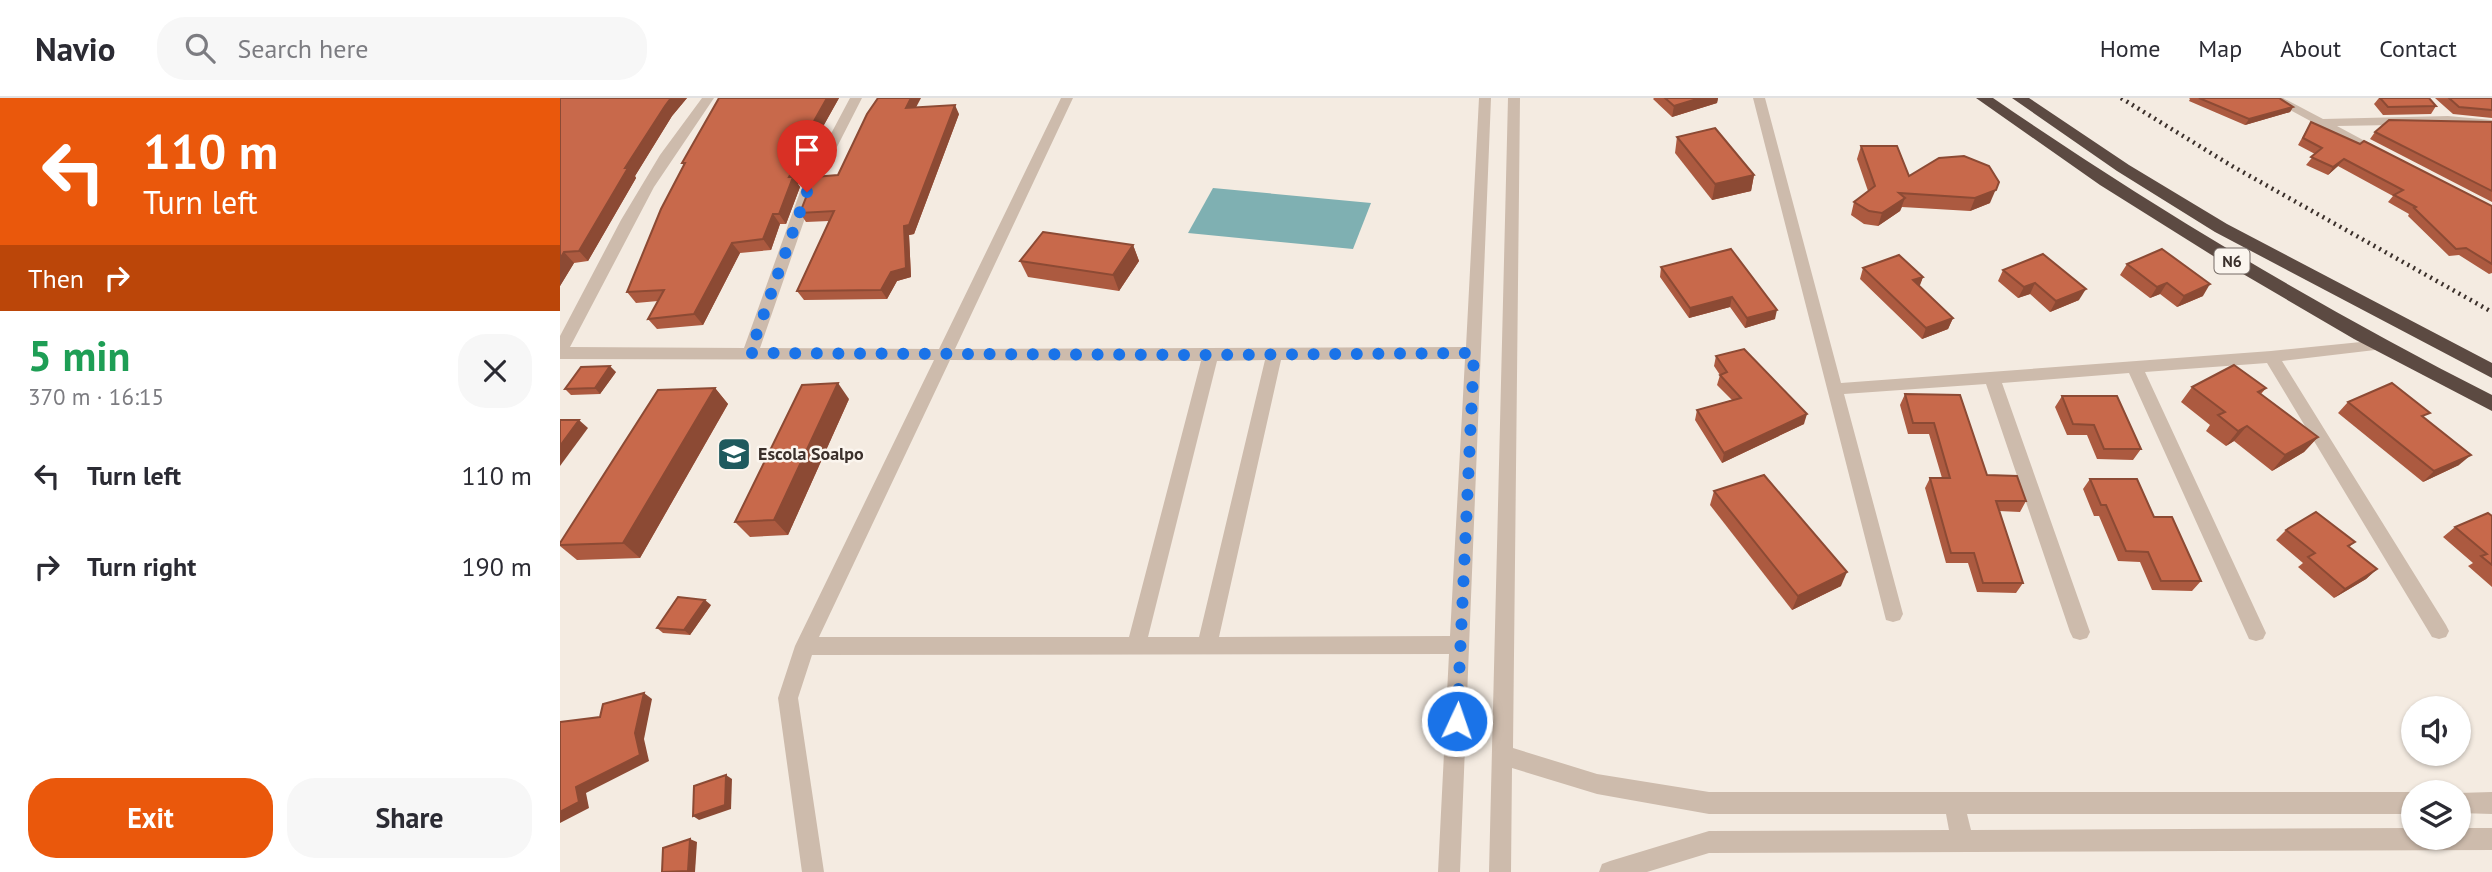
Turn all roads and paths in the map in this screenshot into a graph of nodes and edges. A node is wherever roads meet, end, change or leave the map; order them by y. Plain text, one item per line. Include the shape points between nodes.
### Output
1 (708, 98) edge
2 (856, 98) edge
3 (1067, 98) edge
4 (1485, 98) edge
5 (1514, 98) edge
6 (1759, 98) edge
7 (1983, 98) edge
8 (2019, 98) edge
9 (2274, 98) edge
10 (2428, 102) edge
11 (2448, 120) junction
12 (2318, 123) junction
13 (2492, 124) edge
14 (2392, 160) edge
15 (2375, 344) junction
16 (560, 352) edge
17 (750, 353) junction
18 (1474, 353) junction
19 (944, 355) junction
20 (1210, 355) junction
21 (1273, 355) junction
22 (2271, 358) junction
23 (2134, 366) junction
24 (2492, 371) edge
25 (1992, 377) junction
26 (1835, 389) junction
27 (2492, 404) edge
28 (1893, 614) dead end
29 (2439, 631) dead end
30 (2080, 632) dead end
31 (2256, 633) dead end
32 (1461, 645) junction
33 (805, 646) junction
34 (1136, 646) junction
35 (1207, 646) junction
36 (1502, 755) junction
37 (1954, 803) junction
38 (2401, 803) edge
39 (2471, 803) edge
40 (2492, 803) edge
41 (2492, 839) edge
42 (1963, 841) junction
43 (813, 872) edge
44 (1449, 872) edge
45 (1500, 872) edge
46 (1610, 872) edge

1 - 16 street via 689,120 647,192
2 - 17 street via 807,192
3 - 19 street
4 - 18 street
5 - 36 street
6 - 26 street
7 - 15 highway, N6 via 2090,174
8 - 24 highway, N6 via 2221,228
9 - 12 street
10 - 11 street
11 - 12 street
11 - 13 street
12 - 14 street
15 - 22 street
15 - 27 highway, N6
16 - 17 street
17 - 19 street
18 - 21 street
18 - 32 street
19 - 20 street
19 - 33 street
20 - 21 street
20 - 34 street
21 - 35 street
22 - 23 street
22 - 29 street
23 - 25 street
23 - 31 street
25 - 26 street
25 - 30 street
26 - 28 street
32 - 35 street
32 - 44 street
33 - 34 street
33 - 43 street via 788,698
34 - 35 street
36 - 37 street via 1597,783 1709,803
36 - 45 street
37 - 38 street
37 - 42 street
39 - 40 street
41 - 42 street
42 - 46 street via 1709,842

